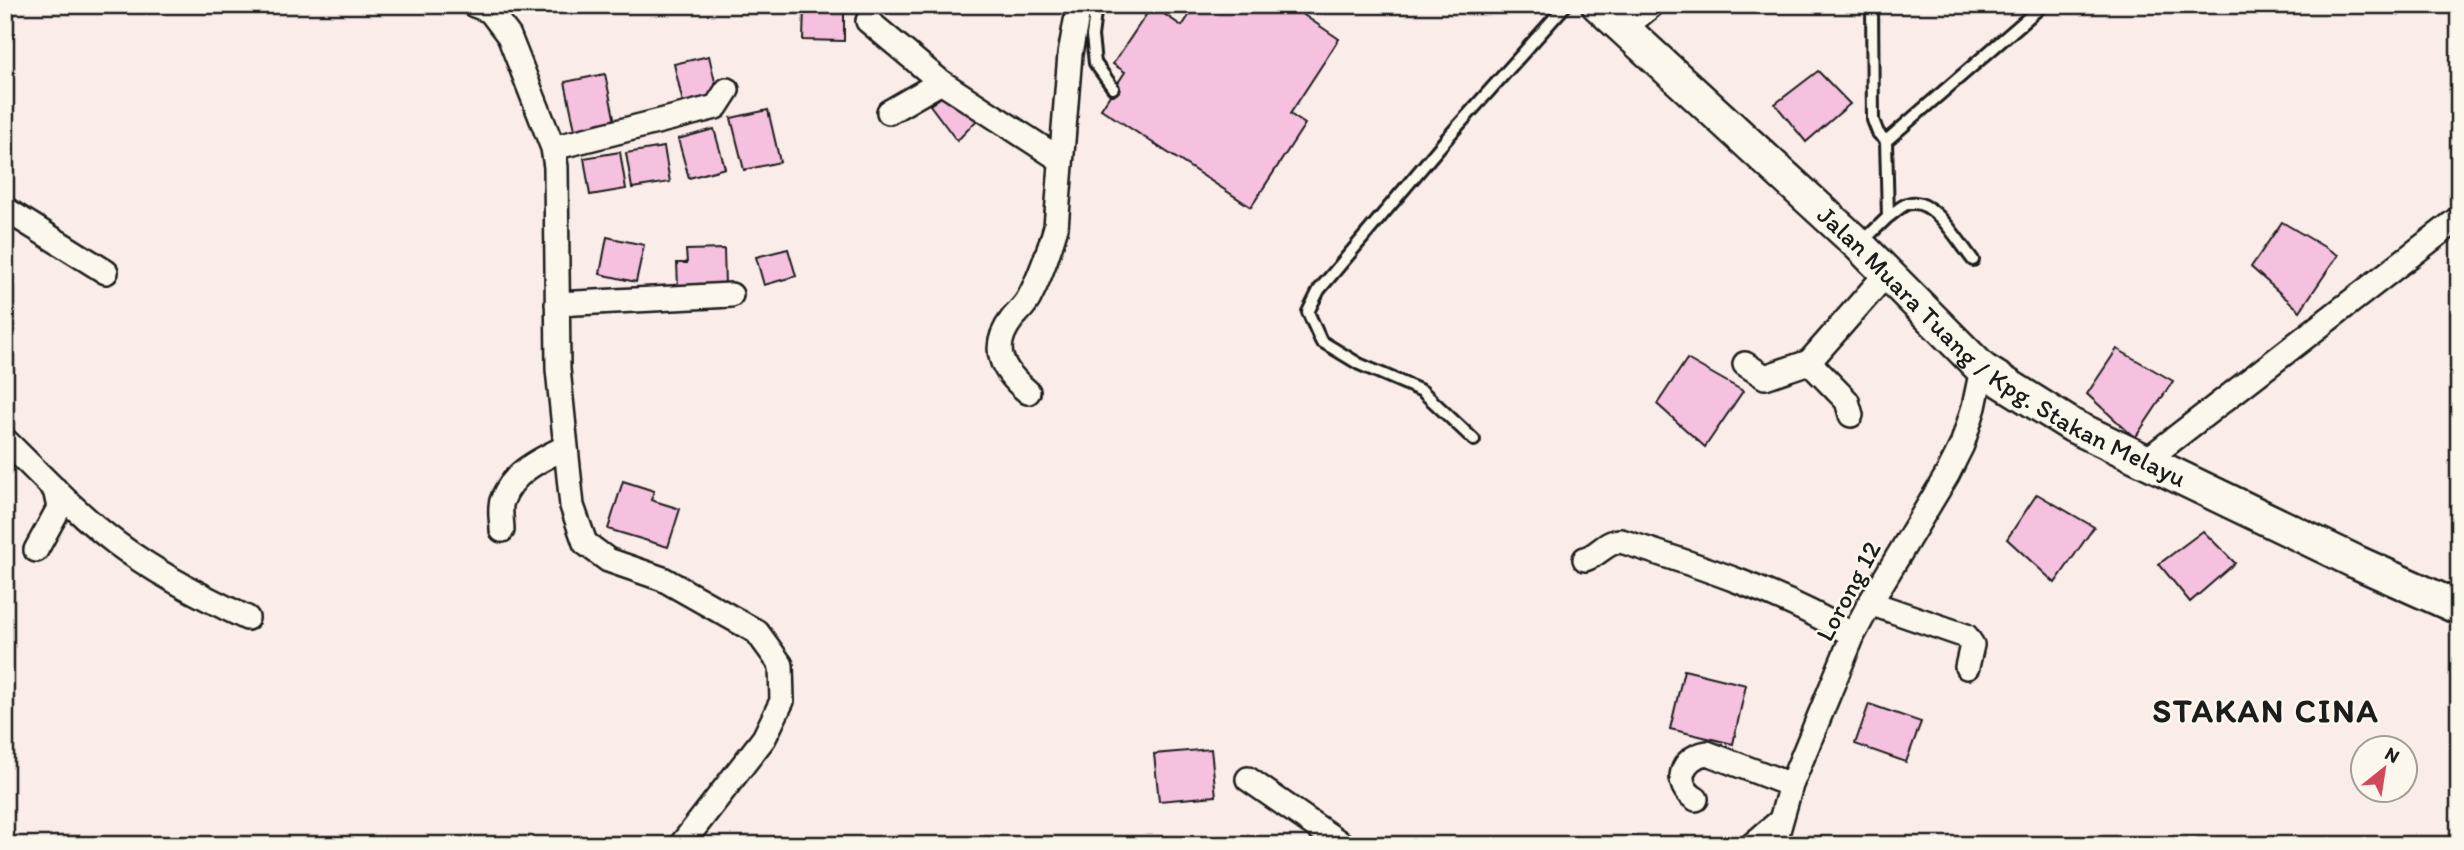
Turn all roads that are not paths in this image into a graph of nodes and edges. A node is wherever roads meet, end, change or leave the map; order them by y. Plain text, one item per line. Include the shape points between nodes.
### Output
1 (474, 5) edge
2 (1079, 5) edge
3 (1096, 5) edge
4 (1566, 5) edge
5 (1598, 5) edge
6 (1652, 5) edge
7 (1872, 5) edge
8 (2043, 5) edge
9 (868, 21) dead end
10 (1624, 28) junction
11 (941, 82) junction
12 (1113, 88) dead end
13 (727, 90) dead end
14 (889, 112) dead end
15 (1886, 141) junction
16 (553, 148) junction
17 (1061, 160) junction
18 (5, 209) edge
19 (1888, 217) junction
20 (2459, 218) edge
21 (1859, 245) junction
22 (1973, 260) dead end
23 (106, 272) dead end
24 (1888, 272) junction
25 (731, 295) dead end
26 (556, 304) junction
27 (1809, 362) junction
28 (1745, 364) dead end
29 (1982, 369) junction
30 (1028, 392) dead end
31 (1851, 415) dead end
32 (5, 440) edge
33 (1474, 440) dead end
34 (566, 447) junction
35 (2143, 460) junction
36 (55, 489) junction
37 (502, 530) dead end
38 (36, 550) dead end
39 (1585, 559) dead end
40 (1870, 603) junction
41 (2459, 608) edge
42 (247, 618) dead end
43 (1853, 635) junction
44 (1967, 667) dead end
45 (1248, 779) dead end
46 (1791, 785) junction
47 (1696, 799) dead end
48 (1779, 822) junction
49 (681, 845) edge
50 (1343, 845) edge
51 (1752, 845) edge
52 (1774, 845) edge

1 - 16 street via 490,11 509,36
2 - 17 street
3 - 12 lane via 1095,63
4 - 33 lane via 1396,198 1319,290 1308,312 1321,341 1359,364 1422,391
5 - 10 main road, Jalan Muara Tuang / Kpg. Stakan Melayu
6 - 10 street
7 - 15 lane via 1873,120
8 - 15 lane
9 - 11 street
10 - 21 main road, Jalan Muara Tuang / Kpg. Stakan Melayu
11 - 14 street
11 - 17 street
13 - 16 street via 716,107
15 - 19 lane
16 - 26 street
17 - 30 street via 1056,227 1049,253 1028,301 1000,339 1000,359
18 - 23 street
19 - 21 lane
19 - 22 lane via 1908,204 1924,204 1936,212
20 - 35 street
21 - 24 main road, Jalan Muara Tuang / Kpg. Stakan Melayu
24 - 27 street
24 - 29 main road, Jalan Muara Tuang / Kpg. Stakan Melayu
25 - 26 street
26 - 34 street
27 - 28 street via 1765,377
27 - 31 street via 1847,401
29 - 35 main road, Jalan Muara Tuang / Kpg. Stakan Melayu via 2073,426
29 - 40 street, Lorong 12 via 1974,407 1952,465
32 - 36 street
34 - 37 street via 518,475 501,502
34 - 49 street via 572,506 585,543 608,561 663,579 757,632 781,664 782,701 764,738
35 - 41 main road, Jalan Muara Tuang / Kpg. Stakan Melayu
36 - 38 street via 59,508
36 - 42 street via 116,543 203,598
39 - 43 street via 1608,543 1621,541 1741,580
40 - 43 street, Lorong 12
40 - 44 street via 1966,636 1972,645
43 - 46 street, Lorong 12
45 - 50 street
46 - 47 street via 1719,756 1699,754 1682,774 1687,794
46 - 48 street, Lorong 12
48 - 51 street
48 - 52 street, Lorong 12

